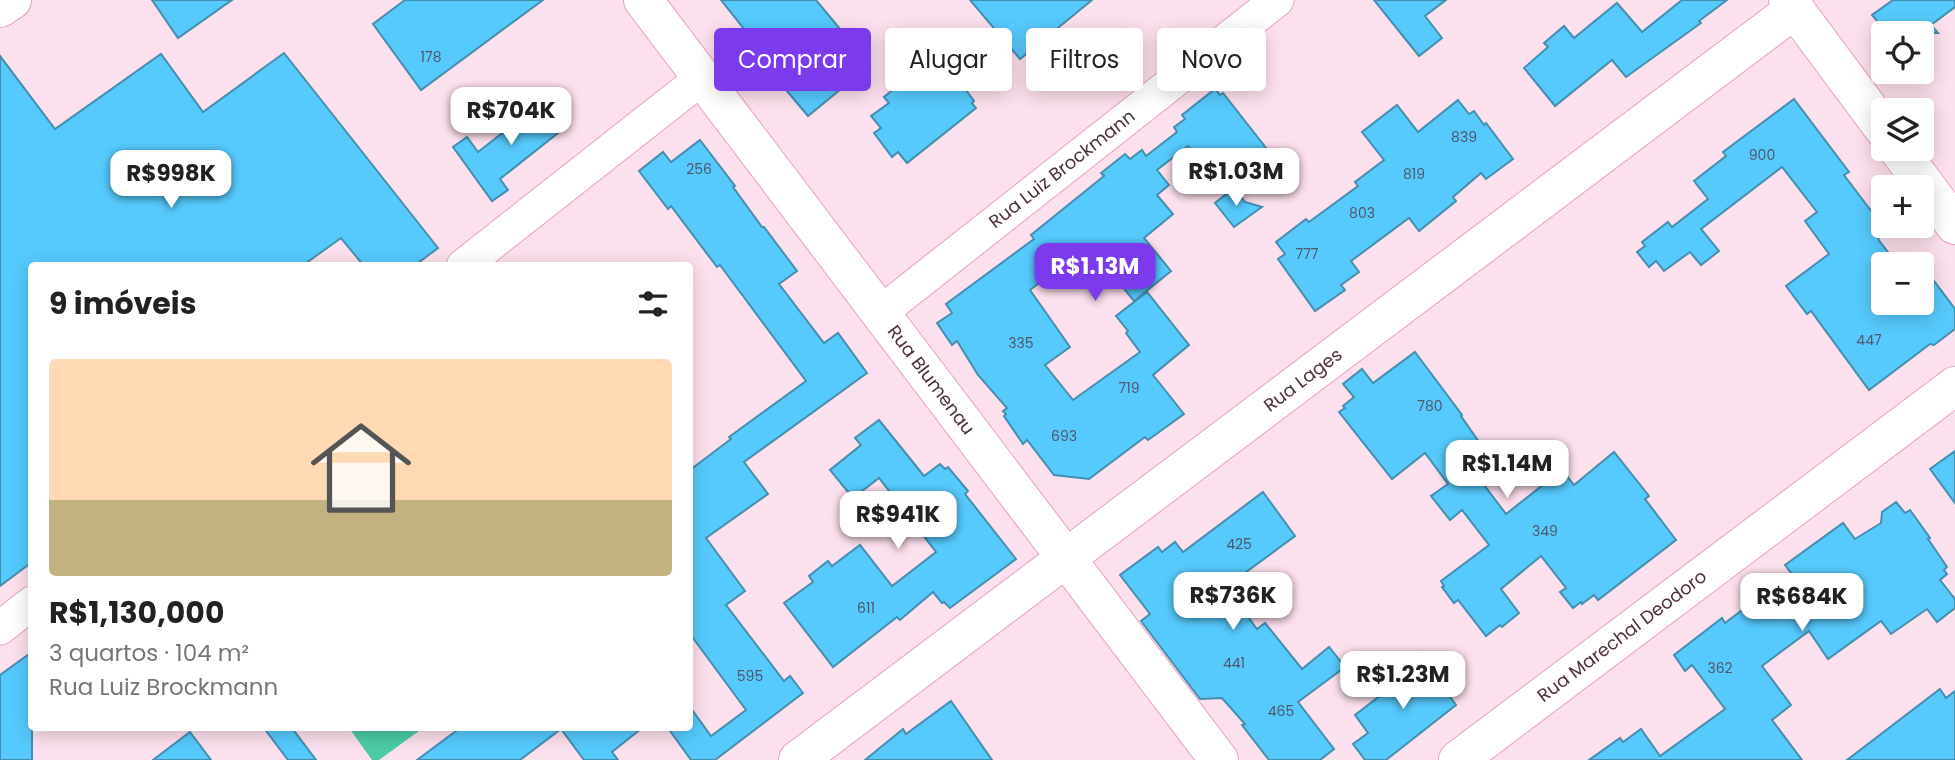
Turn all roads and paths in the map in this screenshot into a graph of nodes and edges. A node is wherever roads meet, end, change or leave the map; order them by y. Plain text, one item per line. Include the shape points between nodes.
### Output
1 (12, 0) edge
2 (643, 0) edge
3 (1277, 0) edge
4 (1797, 3) edge
5 (0, 8) edge
6 (702, 78) junction
7 (1871, 111) edge
8 (1907, 161) edge
9 (1955, 225) edge
10 (468, 262) edge
11 (880, 313) junction
12 (1955, 386) edge
13 (1066, 558) junction
14 (28, 606) edge
15 (0, 628) edge
16 (798, 760) edge
17 (1219, 760) edge
18 (1458, 760) edge

1 - 5 main road
2 - 6 main road, Rua Blumenau
3 - 11 street, Rua Luiz Brockmann
4 - 7 main road
4 - 13 main road, Rua Lages
6 - 10 street
6 - 11 main road, Rua Blumenau
8 - 9 main road
11 - 13 main road, Rua Blumenau
12 - 18 main road, Rua Marechal Deodoro
13 - 16 main road, Rua Lages
13 - 17 main road, Rua Blumenau
14 - 15 street

